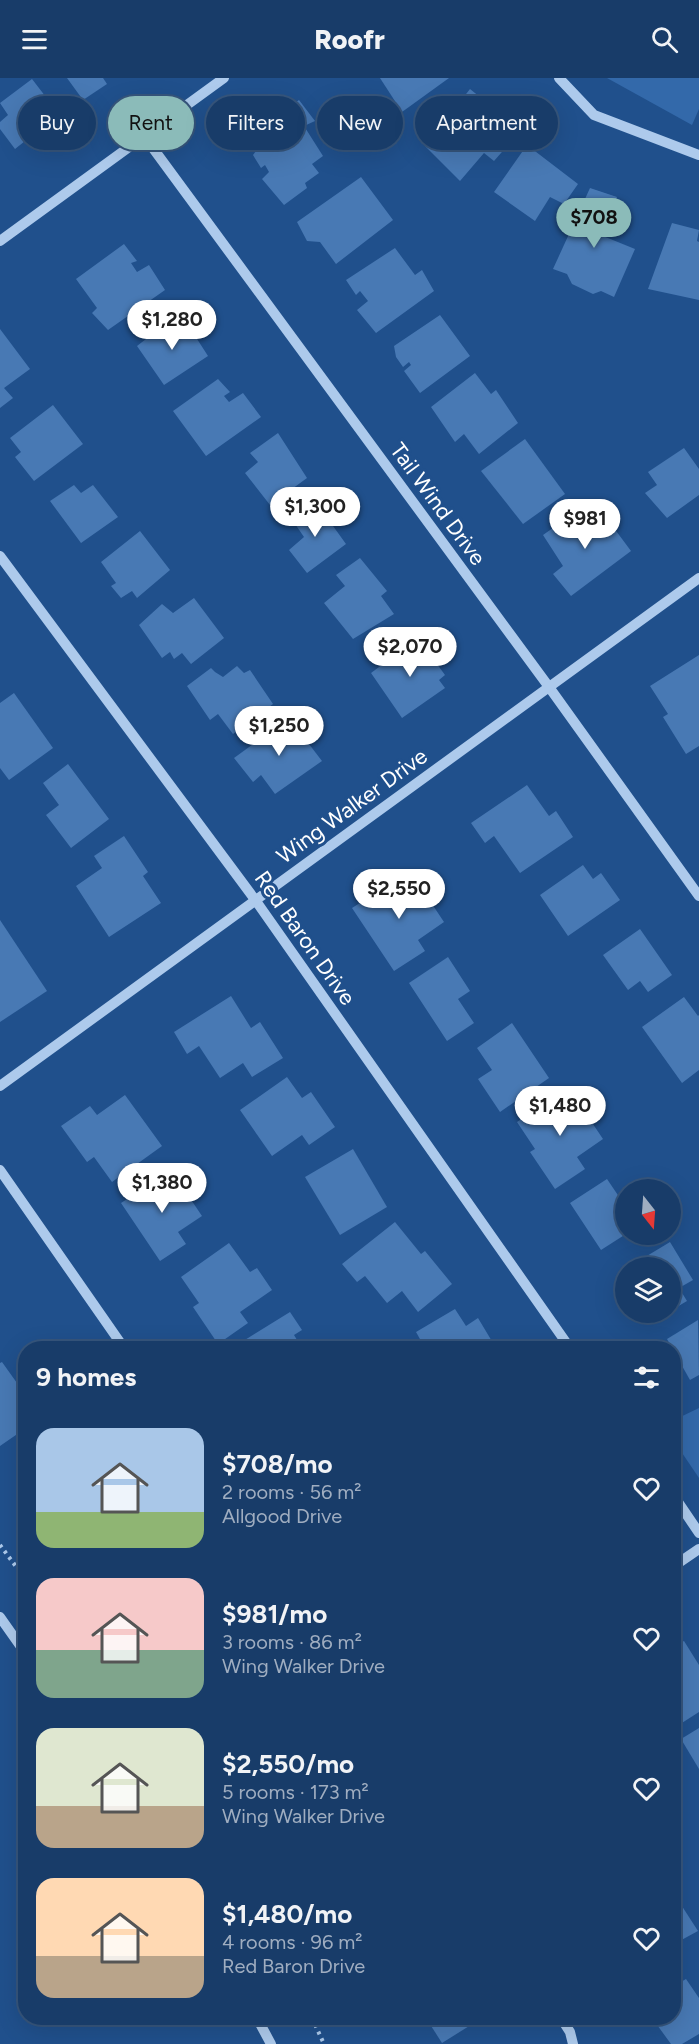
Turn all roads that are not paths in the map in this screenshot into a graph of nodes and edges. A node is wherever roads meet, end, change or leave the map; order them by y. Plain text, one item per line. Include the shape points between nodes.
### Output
1 (225, 78) edge
2 (559, 78) edge
3 (194, 100) edge
4 (125, 150) edge
5 (154, 150) edge
6 (699, 155) edge
7 (0, 241) edge
8 (0, 556) edge
9 (699, 578) edge
10 (549, 687) junction
11 (699, 896) edge
12 (255, 901) junction
13 (0, 1086) edge
14 (0, 1170) edge
15 (119, 1341) edge
16 (565, 1341) edge
17 (681, 1506) edge
18 (699, 1533) edge
19 (699, 1549) edge
20 (681, 1561) edge
21 (0, 1617) edge
22 (18, 1643) edge
23 (261, 2025) edge
24 (566, 2025) edge
25 (271, 2044) edge
26 (573, 2044) edge

1 - 3 street
2 - 6 street via 594,115
4 - 7 street
5 - 10 street, Tail Wind Drive
8 - 12 street, Red Baron Drive
9 - 10 street, Wing Walker Drive
10 - 11 street, Tail Wind Drive
10 - 12 street, Wing Walker Drive
12 - 13 street, Wing Walker Drive
12 - 16 street, Red Baron Drive
14 - 15 street
17 - 18 street
19 - 20 street
21 - 22 street
23 - 25 street
24 - 26 street

